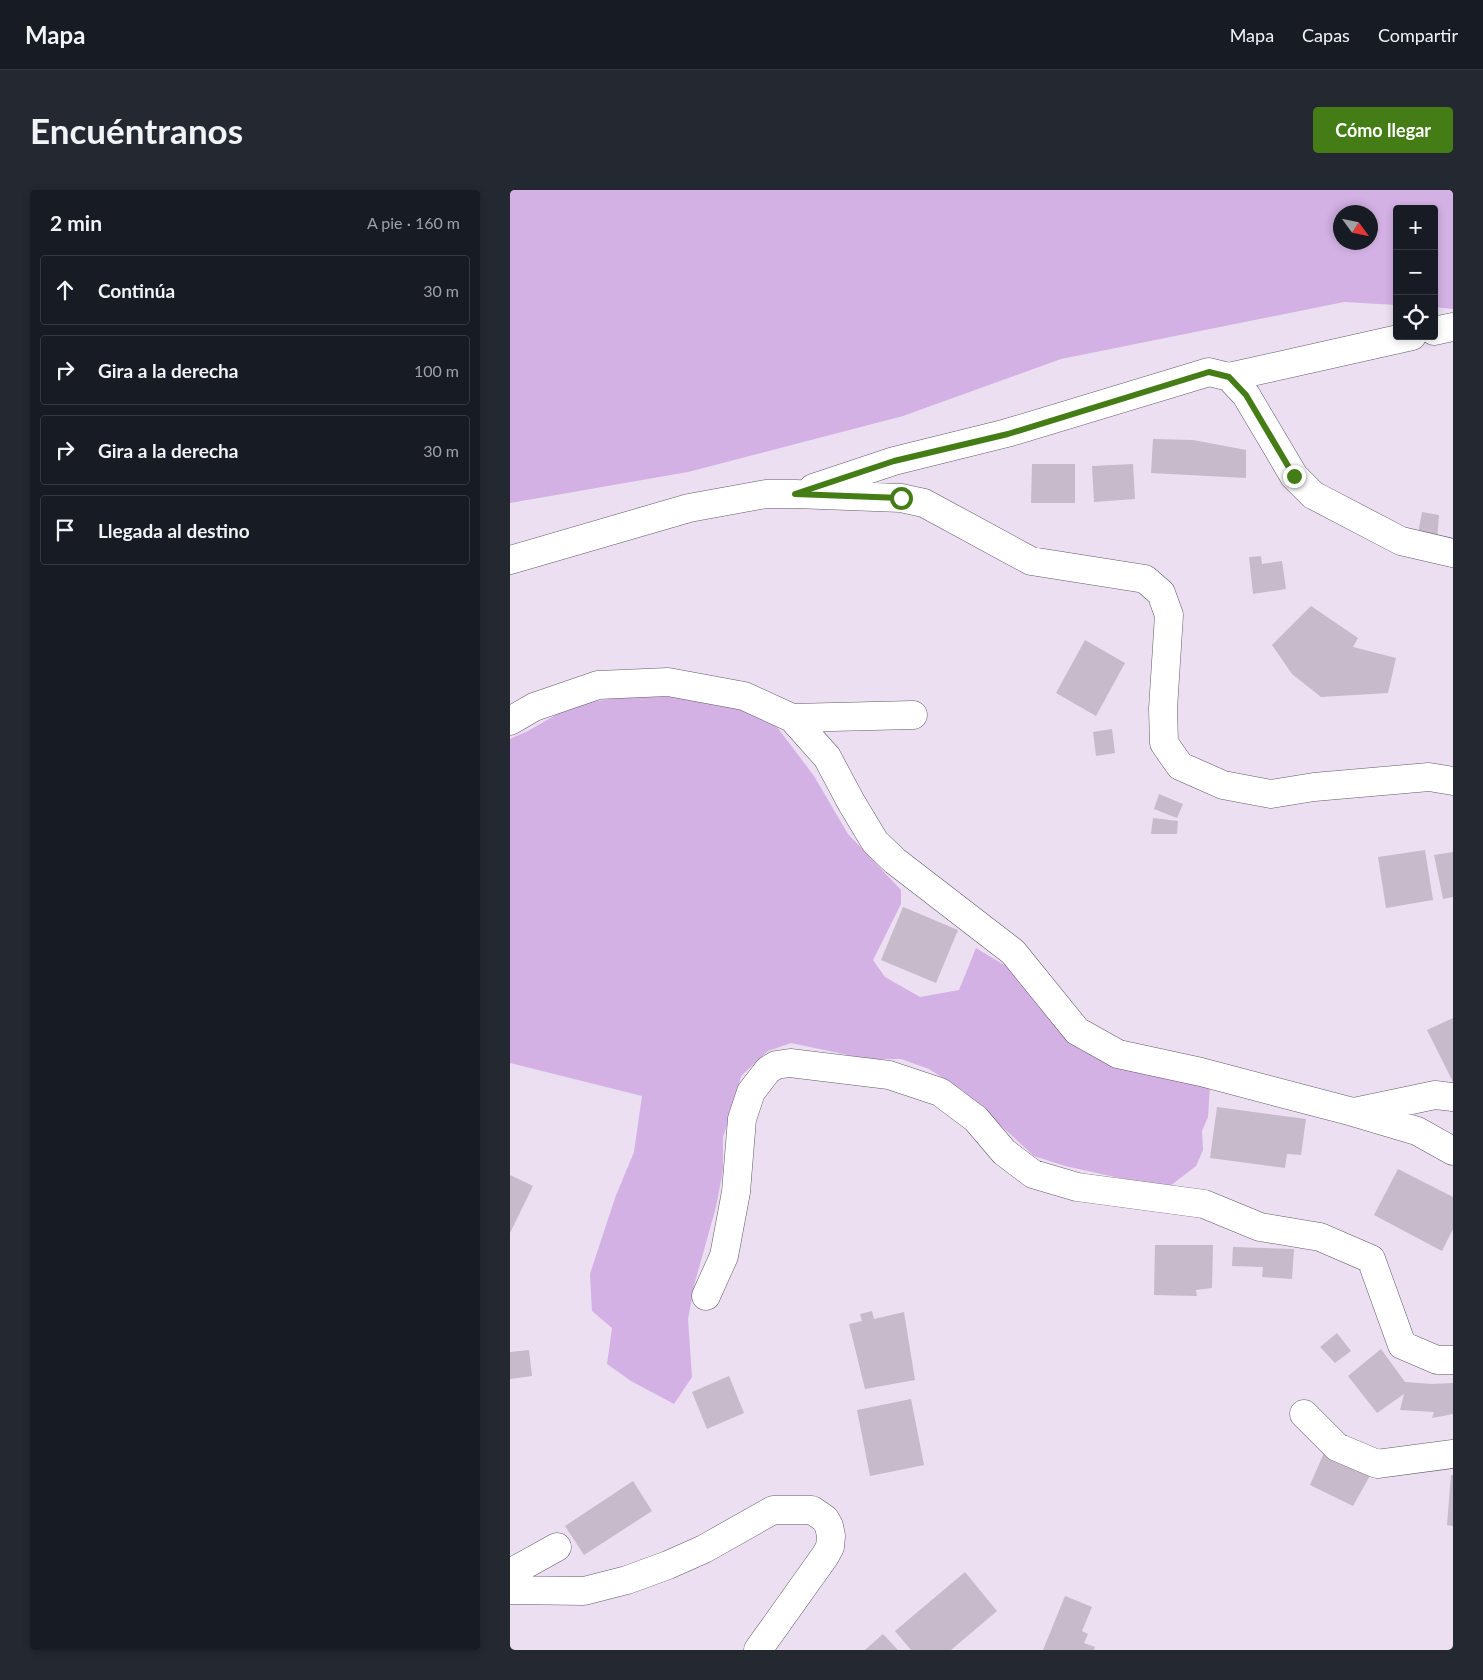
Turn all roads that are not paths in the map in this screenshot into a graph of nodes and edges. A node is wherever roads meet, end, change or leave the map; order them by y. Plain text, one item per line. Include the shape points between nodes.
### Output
1 (1453, 327) edge
2 (1438, 330) edge
3 (1394, 340) edge
4 (1229, 377) junction
5 (795, 494) junction
6 (1453, 553) edge
7 (510, 560) edge
8 (913, 714) dead end
9 (792, 718) junction
10 (510, 721) edge
11 (1453, 781) edge
12 (1453, 1098) edge
13 (1353, 1112) junction
14 (1453, 1150) edge
15 (706, 1296) dead end
16 (1453, 1360) edge
17 (1304, 1414) dead end
18 (1453, 1454) edge
19 (557, 1547) dead end
20 (510, 1573) edge
21 (510, 1590) edge
22 (758, 1650) edge

1 - 2 street
3 - 4 street
4 - 5 street via 1209,372 1008,434 894,461
4 - 6 street via 1246,395 1294,476 1313,495 1401,541
5 - 7 street via 766,494 689,508
5 - 11 street via 901,498 924,503 1031,560 1145,579 1161,594 1169,615 1164,743 1180,766 1223,786 1271,794 1429,777
8 - 9 street
9 - 10 street via 744,696 668,682 598,685 534,707
9 - 13 street via 827,757 876,842 895,861 1013,952 1077,1031 1118,1054
12 - 13 street via 1435,1095
13 - 14 street via 1416,1132
15 - 16 street via 724,1256 736,1192 742,1119 751,1092 768,1070 790,1063 889,1075 940,1092 976,1119 1004,1152 1033,1174 1077,1186 1204,1204 1260,1227 1320,1236 1371,1258 1402,1345 1436,1360
17 - 18 street via 1337,1447 1378,1464
19 - 20 street
21 - 22 street via 584,1591 627,1580 704,1550 773,1510 812,1510 829,1526 830,1547

